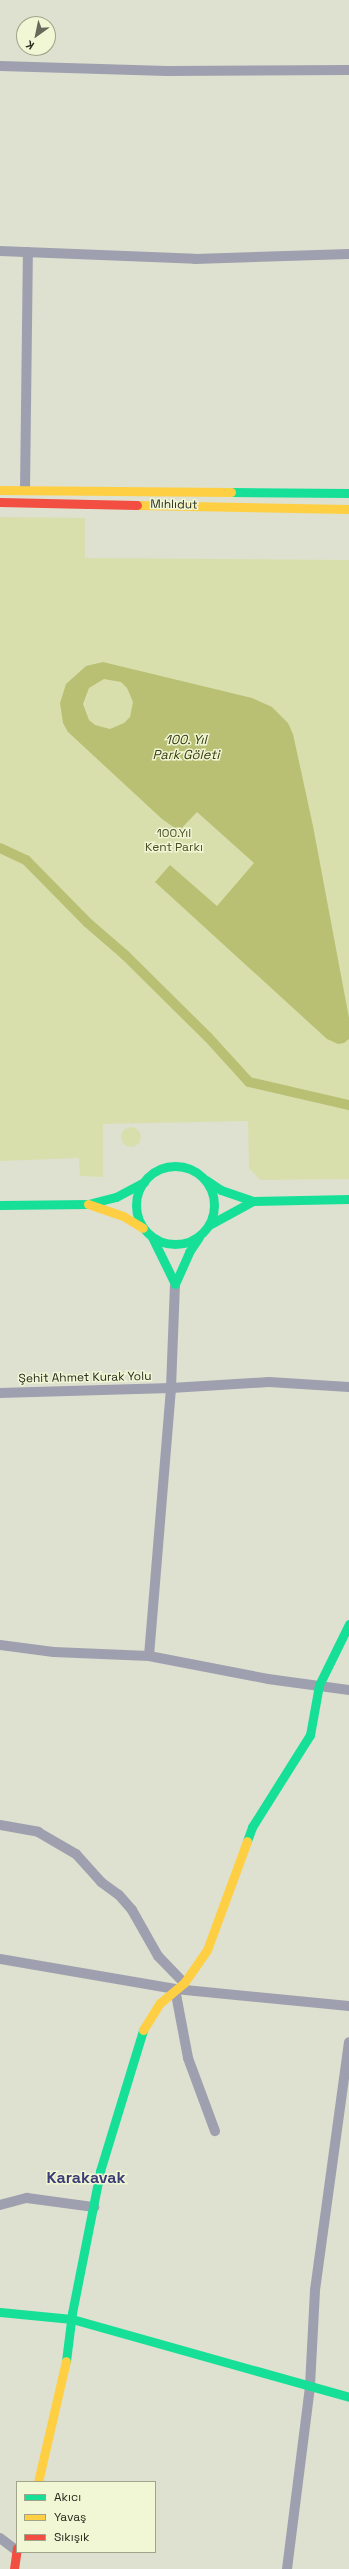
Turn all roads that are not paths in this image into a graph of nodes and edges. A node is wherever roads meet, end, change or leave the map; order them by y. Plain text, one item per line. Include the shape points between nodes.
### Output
1 (0, 66) edge
2 (349, 70) edge
3 (0, 251) edge
4 (28, 252) junction
5 (349, 254) edge
6 (0, 490) edge
7 (25, 490) junction
8 (349, 493) edge
9 (0, 502) edge
10 (349, 508) edge
11 (201, 1176) junction
12 (144, 1182) junction
13 (349, 1200) edge
14 (253, 1201) junction
15 (0, 1204) edge
16 (88, 1204) junction
17 (209, 1226) junction
18 (143, 1228) junction
19 (152, 1236) junction
20 (200, 1236) junction
21 (175, 1284) junction
22 (349, 1387) edge
23 (172, 1388) junction
24 (0, 1393) edge
25 (349, 1624) edge
26 (0, 1645) edge
27 (149, 1656) junction
28 (319, 1685) junction
29 (349, 1690) edge
30 (0, 1825) edge
31 (0, 1959) edge
32 (184, 1983) junction
33 (175, 1989) junction
34 (349, 2006) edge
35 (349, 2042) edge
36 (215, 2131) dead end
37 (0, 2206) edge
38 (94, 2207) junction
39 (0, 2312) edge
40 (72, 2319) junction
41 (310, 2386) junction
42 (349, 2397) edge
43 (38, 2481) edge
44 (0, 2538) edge
45 (16, 2548) edge
46 (16, 2553) edge
47 (14, 2569) edge
48 (287, 2569) edge

1 - 2 street via 167,70
3 - 4 street
4 - 5 street via 195,259
4 - 7 street
6 - 7 street, Mıhlıdut
7 - 8 street, Mıhlıdut
9 - 10 street, Mıhlıdut
11 - 12 street via 189,1169 176,1166 164,1168
11 - 14 street via 222,1190
11 - 17 street via 209,1186 214,1199 214,1213
12 - 16 street via 121,1195
12 - 18 street via 136,1205
13 - 14 street
14 - 17 street
15 - 16 street
16 - 18 street via 123,1216
17 - 20 street
18 - 19 street
19 - 20 street via 162,1242 175,1244 188,1242
19 - 21 street
20 - 21 street via 189,1252
21 - 23 street
22 - 23 street, Şehit Ahmet Kurak Yolu via 268,1382
23 - 24 street, Şehit Ahmet Kurak Yolu
23 - 27 street
25 - 28 street
26 - 27 street via 54,1652
27 - 28 street via 268,1679
28 - 29 street
28 - 32 street via 310,1735 252,1827 207,1950
30 - 32 street via 38,1832 76,1854 101,1882 119,1895 132,1910 158,1956
31 - 33 street
32 - 33 street
33 - 34 street
33 - 36 street via 188,2058
33 - 38 street via 160,2003 143,2031 100,2171
35 - 41 street via 315,2290
37 - 38 street via 27,2198
38 - 40 street
39 - 40 street
40 - 41 street
40 - 43 street via 64,2378
41 - 42 street
41 - 48 street
44 - 45 street
46 - 47 street

